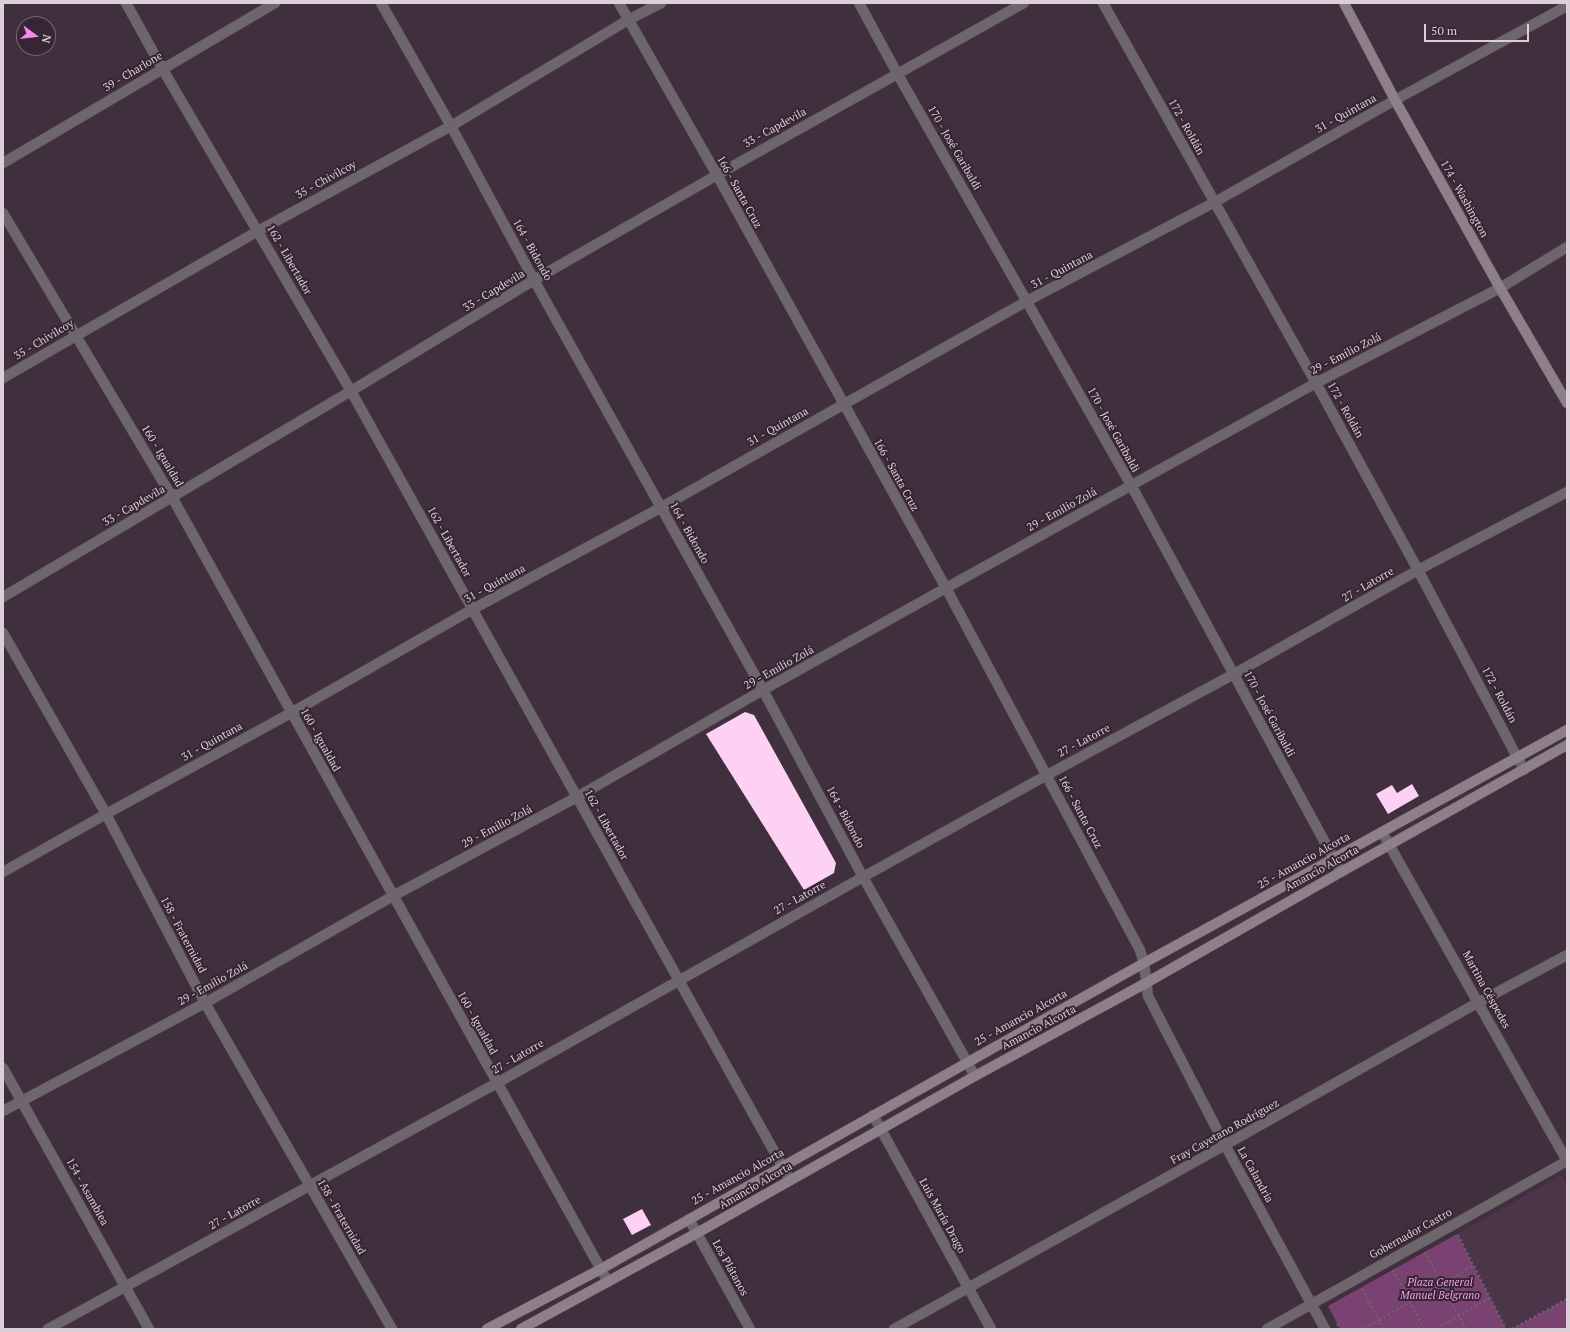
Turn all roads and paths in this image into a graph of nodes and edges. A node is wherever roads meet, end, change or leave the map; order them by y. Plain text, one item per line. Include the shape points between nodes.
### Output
1 (126, 3) edge
2 (275, 3) edge
3 (380, 3) edge
4 (619, 3) edge
5 (661, 3) edge
6 (859, 3) edge
7 (1024, 3) edge
8 (1102, 3) edge
9 (1344, 3) edge
10 (1567, 6) edge
11 (628, 20) junction
12 (162, 68) junction
13 (897, 73) junction
14 (1395, 100) junction
15 (451, 126) junction
16 (3, 163) edge
17 (717, 175) junction
18 (1214, 202) junction
19 (3, 213) edge
20 (258, 231) junction
21 (1567, 247) edge
22 (534, 280) junction
23 (1500, 288) junction
24 (1027, 302) junction
25 (75, 335) junction
26 (3, 378) edge
27 (1316, 383) junction
28 (351, 391) junction
29 (1567, 403) edge
30 (843, 405) junction
31 (1131, 485) junction
32 (1567, 492) edge
33 (172, 497) junction
34 (660, 508) junction
35 (1418, 570) junction
36 (946, 588) junction
37 (3, 597) edge
38 (473, 609) junction
39 (3, 633) edge
40 (1234, 674) junction
41 (763, 690) junction
42 (291, 713) junction
43 (1567, 730) edge
44 (1567, 745) edge
45 (1518, 757) junction
46 (1524, 770) junction
47 (1047, 775) junction
48 (577, 797) junction
49 (106, 814) junction
50 (1382, 832) junction
51 (1390, 845) junction
52 (1334, 858) junction
53 (3, 872) edge
54 (1341, 872) junction
55 (863, 877) junction
56 (393, 896) junction
57 (1567, 955) edge
58 (1144, 963) junction
59 (679, 980) junction
60 (1146, 983) junction
61 (1479, 1002) junction
62 (205, 1003) junction
63 (967, 1062) junction
64 (3, 1068) edge
65 (975, 1076) junction
66 (497, 1083) junction
67 (21, 1100) junction
68 (3, 1111) edge
69 (873, 1115) junction
70 (881, 1129) junction
71 (1225, 1145) junction
72 (1567, 1161) edge
73 (783, 1166) junction
74 (790, 1180) junction
75 (310, 1186) junction
76 (689, 1219) junction
77 (697, 1233) junction
78 (1457, 1234) dead end
79 (1425, 1252) dead end
80 (1473, 1266) junction
81 (601, 1269) junction
82 (1393, 1270) dead end
83 (608, 1282) junction
84 (1442, 1284) junction
85 (126, 1286) junction
86 (968, 1288) junction
87 (1361, 1288) dead end
88 (1490, 1298) junction
89 (1567, 1300) edge
90 (1410, 1302) junction
91 (1312, 1304) junction
92 (1459, 1316) junction
93 (1378, 1320) junction
94 (48, 1329) edge
95 (149, 1329) edge
96 (392, 1329) edge
97 (487, 1329) edge
98 (521, 1329) edge
99 (750, 1329) edge
100 (894, 1329) edge
101 (991, 1329) edge
102 (1267, 1329) edge
103 (1325, 1329) edge
104 (1363, 1329) edge
105 (1383, 1329) edge
106 (1424, 1329) edge
107 (1436, 1329) edge
108 (1466, 1329) edge
109 (1506, 1329) edge
110 (1512, 1329) edge

1 - 12 street, 162 - Libertador
2 - 12 street, 39 - Charlone
3 - 15 street, 164 - Bidondo
4 - 11 street, 166 - Santa Cruz
5 - 11 street, 35 - Chivilcoy
6 - 13 street, 170 - José Garibaldi
7 - 13 street, 33 - Capdevila
8 - 18 street, 172 - Roldán
9 - 14 main road, 174 - Washington
10 - 14 street, 31 - Quintana
11 - 15 street, 35 - Chivilcoy
11 - 17 street, 166 - Santa Cruz
12 - 16 street, 39 - Charlone
12 - 20 street, 162 - Libertador
13 - 17 street, 33 - Capdevila
13 - 24 street, 170 - José Garibaldi
14 - 18 street, 31 - Quintana
14 - 23 main road, 174 - Washington
15 - 20 street, 35 - Chivilcoy
15 - 22 street, 164 - Bidondo
17 - 22 street, 33 - Capdevila
17 - 30 street, 166 - Santa Cruz
18 - 24 street, 31 - Quintana
18 - 27 street, 172 - Roldán
19 - 25 street, 160 - Igualdad
20 - 25 street, 35 - Chivilcoy
20 - 28 street, 162 - Libertador
21 - 23 street, 29 - Emilio Zolá
22 - 28 street, 33 - Capdevila
22 - 34 street, 164 - Bidondo
23 - 27 street, 29 - Emilio Zolá
23 - 29 main road, 174 - Washington
24 - 30 street, 31 - Quintana
24 - 31 street, 170 - José Garibaldi
25 - 26 street, 35 - Chivilcoy
25 - 33 street, 160 - Igualdad
27 - 31 street, 29 - Emilio Zolá
27 - 35 street, 172 - Roldán
28 - 33 street, 33 - Capdevila
28 - 38 street, 162 - Libertador
30 - 34 street, 31 - Quintana
30 - 36 street, 166 - Santa Cruz
31 - 36 street, 29 - Emilio Zolá
31 - 40 street, 170 - José Garibaldi
32 - 35 street, 27 - Latorre
33 - 37 street, 33 - Capdevila
33 - 42 street, 160 - Igualdad
34 - 38 street, 31 - Quintana
34 - 41 street, 164 - Bidondo
35 - 40 street, 27 - Latorre
35 - 45 street, 172 - Roldán
36 - 41 street, 29 - Emilio Zolá
36 - 47 street, 166 - Santa Cruz
38 - 42 street, 31 - Quintana
38 - 48 street, 162 - Libertador
39 - 49 street, 158 - Fraternidad
40 - 47 street, 27 - Latorre
40 - 52 street, 170 - José Garibaldi
41 - 48 street, 29 - Emilio Zolá
41 - 55 street, 164 - Bidondo
42 - 49 street, 31 - Quintana
42 - 56 street, 160 - Igualdad
43 - 45 main road, 25 - Amancio Alcorta
44 - 46 main road, Amancio Alcorta
45 - 46 street, 172 - Roldán
45 - 50 main road, 25 - Amancio Alcorta
46 - 51 main road, Amancio Alcorta
47 - 55 street, 27 - Latorre
47 - 58 street, 166 - Santa Cruz via 1140,950
48 - 56 street, 29 - Emilio Zolá
48 - 59 street, 162 - Libertador
49 - 53 street, 31 - Quintana
49 - 62 street, 158 - Fraternidad
50 - 51 street, Martina Céspedes
50 - 52 main road, 25 - Amancio Alcorta
51 - 54 main road, Amancio Alcorta
51 - 61 street, Martina Céspedes
52 - 54 street, 170 - José Garibaldi
52 - 58 main road, 25 - Amancio Alcorta
54 - 60 main road, Amancio Alcorta
55 - 59 street, 27 - Latorre
55 - 63 street, 164 - Bidondo
56 - 62 street, 29 - Emilio Zolá
56 - 66 street, 160 - Igualdad
57 - 61 street, Fray Cayetano Rodríguez
58 - 60 street, La Calandria
58 - 63 main road, 25 - Amancio Alcorta
59 - 66 street, 27 - Latorre
59 - 73 street, 162 - Libertador
60 - 65 main road, Amancio Alcorta
60 - 71 street, La Calandria via 1148,996
61 - 71 street, Fray Cayetano Rodríguez
61 - 72 street, Martina Céspedes
62 - 67 street, 29 - Emilio Zolá
62 - 75 street, 158 - Fraternidad
63 - 65 street, 164 - Bidondo
63 - 69 main road, 25 - Amancio Alcorta
64 - 67 street, 154 - Asamblea
65 - 70 main road, Amancio Alcorta
66 - 75 street, 27 - Latorre
66 - 81 street, 160 - Igualdad
67 - 68 street, 29 - Emilio Zolá
67 - 85 street, 154 - Asamblea
69 - 70 street, Luis María Drago
69 - 73 main road, 25 - Amancio Alcorta
70 - 74 main road, Amancio Alcorta
70 - 86 street, Luis María Drago
71 - 86 street, Fray Cayetano Rodríguez
71 - 91 street, La Calandria
72 - 91 street, Gobernador Castro
73 - 74 street, 162 - Libertador
73 - 76 main road, 25 - Amancio Alcorta
74 - 77 main road, Amancio Alcorta
75 - 85 street, 27 - Latorre
75 - 96 street, 158 - Fraternidad
76 - 77 street, Los Plátanos
76 - 81 main road, 25 - Amancio Alcorta
77 - 83 main road, Amancio Alcorta
77 - 99 street, Los Plátanos
78 - 80 path
79 - 84 path
80 - 84 path
80 - 88 path
81 - 83 street, 160 - Igualdad
81 - 97 main road, 25 - Amancio Alcorta
82 - 90 path
83 - 98 main road, Amancio Alcorta
84 - 90 path
84 - 92 path
85 - 94 street, 27 - Latorre
85 - 95 street, 154 - Asamblea
86 - 100 street, Fray Cayetano Rodríguez
86 - 101 street, Luis María Drago
87 - 93 path
88 - 92 path
88 - 109 path
89 - 110 path
90 - 93 path
90 - 106 path
91 - 102 street, Gobernador Castro
91 - 103 street, La Calandria
92 - 107 path
92 - 108 path
93 - 104 path
93 - 105 path

